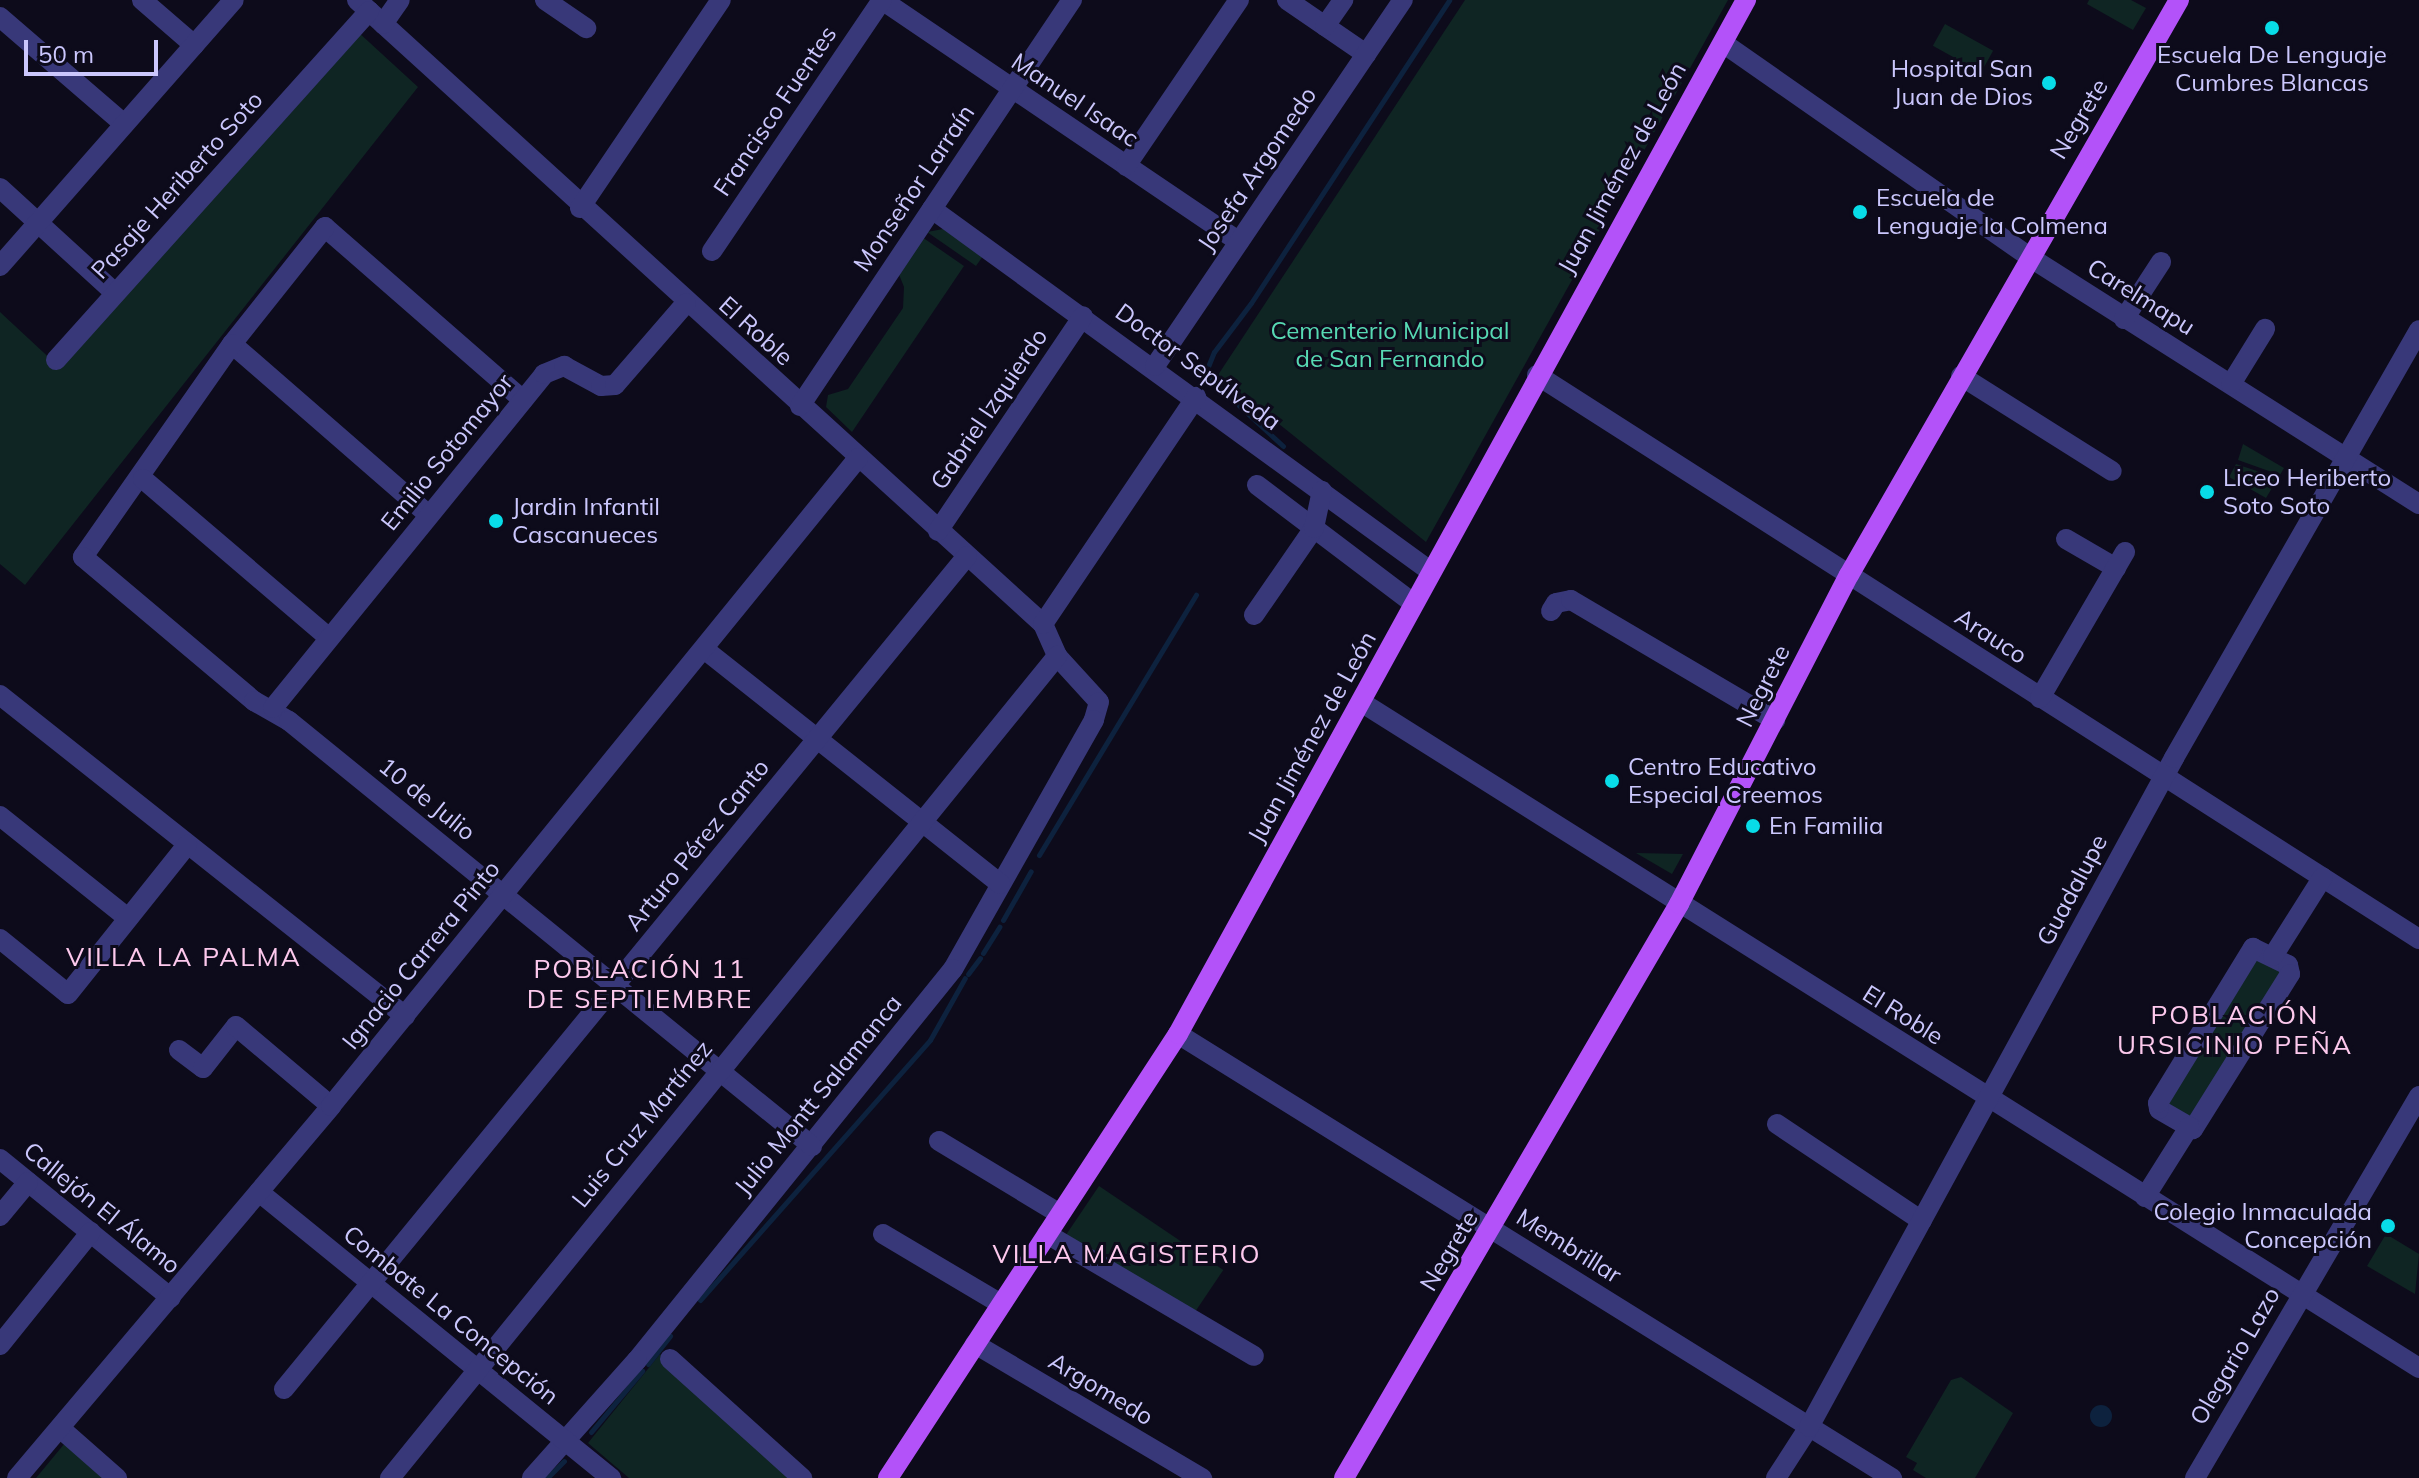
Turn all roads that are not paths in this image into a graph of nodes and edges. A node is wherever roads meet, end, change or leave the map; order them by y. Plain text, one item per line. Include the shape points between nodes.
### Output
1 (142, 0) edge
2 (234, 0) edge
3 (400, 0) edge
4 (545, 0) edge
5 (721, 0) edge
6 (882, 0) edge
7 (1072, 0) edge
8 (1239, 0) edge
9 (1287, 0) edge
10 (1343, 0) edge
11 (1403, 0) edge
12 (1746, 0) edge
13 (2179, 0) edge
14 (370, 12) edge
15 (0, 17) edge
16 (1325, 26) junction
17 (586, 28) dead end
18 (1723, 43) junction
19 (194, 45) junction
20 (1366, 54) junction
21 (1012, 89) junction
22 (124, 124) junction
23 (1126, 166) junction
24 (0, 188) edge
25 (580, 208) junction
26 (932, 209) junction
27 (38, 224) junction
28 (1239, 242) junction
29 (712, 251) dead end
30 (2028, 256) junction
31 (2161, 262) dead end
32 (0, 266) edge
33 (115, 293) junction
34 (686, 303) junction
35 (1083, 316) junction
36 (2124, 319) junction
37 (2265, 329) dead end
38 (2419, 330) edge
39 (232, 344) junction
40 (56, 360) dead end
41 (1155, 366) junction
42 (1537, 375) junction
43 (1961, 376) junction
44 (2231, 384) junction
45 (1196, 397) junction
46 (523, 400) junction
47 (800, 406) junction
48 (2345, 456) junction
49 (858, 458) junction
50 (2112, 471) dead end
51 (143, 479) junction
52 (1257, 485) dead end
53 (1322, 491) junction
54 (2419, 504) edge
55 (429, 515) junction
56 (1314, 528) junction
57 (938, 531) junction
58 (2066, 539) dead end
59 (967, 556) junction
60 (1430, 571) junction
61 (1849, 575) junction
62 (1413, 603) junction
63 (1551, 611) dead end
64 (1254, 615) dead end
65 (1043, 624) junction
66 (329, 638) junction
67 (704, 649) junction
68 (1057, 656) junction
69 (0, 695) edge
70 (2040, 698) junction
71 (1361, 702) junction
72 (273, 708) junction
73 (1098, 712) joint
74 (1775, 720) junction
75 (818, 738) junction
76 (2164, 775) junction
77 (0, 816) edge
78 (923, 823) junction
79 (187, 845) junction
80 (2323, 877) junction
81 (1000, 884) junction
82 (503, 895) junction
83 (1679, 904) junction
84 (128, 918) junction
85 (0, 939) edge
86 (2419, 939) edge
87 (2273, 956) junction
88 (616, 985) junction
89 (405, 1016) junction
90 (1178, 1034) junction
91 (179, 1050) dead end
92 (718, 1071) junction
93 (2419, 1096) edge
94 (1989, 1100) junction
95 (331, 1106) junction
96 (1777, 1124) dead end
97 (2189, 1127) junction
98 (939, 1141) dead end
99 (812, 1146) junction
100 (0, 1159) edge
101 (28, 1182) junction
102 (259, 1192) junction
103 (2145, 1197) junction
104 (1060, 1214) junction
105 (0, 1216) edge
106 (1922, 1221) junction
107 (1492, 1229) junction
108 (91, 1232) junction
109 (883, 1234) dead end
110 (1047, 1234) junction
111 (371, 1283) junction
112 (2301, 1294) junction
113 (171, 1298) junction
114 (1001, 1304) junction
115 (975, 1344) junction
116 (0, 1345) edge
117 (1254, 1356) dead end
118 (670, 1359) dead end
119 (2419, 1368) edge
120 (478, 1369) junction
121 (284, 1389) dead end
122 (1809, 1427) junction
123 (60, 1428) junction
124 (565, 1441) junction
125 (17, 1478) edge
126 (117, 1478) edge
127 (390, 1478) edge
128 (532, 1478) edge
129 (611, 1478) edge
130 (802, 1478) edge
131 (888, 1478) edge
132 (1202, 1478) edge
133 (1344, 1478) edge
134 (1776, 1478) edge
135 (1892, 1478) edge
136 (2195, 1478) edge

1 - 19 street
2 - 19 street
3 - 14 street, Pasaje Heriberto Soto
4 - 17 street
5 - 25 street
6 - 21 street, Manuel Isaac
6 - 29 street, Francisco Fuentes
7 - 21 street, Monseñor Larraín
8 - 23 street
9 - 16 street
10 - 16 street
11 - 20 street, Josefa Argomedo
12 - 18 main road, Juan Jiménez de León
13 - 30 main road, Negrete
14 - 25 street, El Roble
14 - 33 street, Pasaje Heriberto Soto
15 - 22 street
16 - 20 street
18 - 30 street, Carelmapu
18 - 42 main road, Juan Jiménez de León
19 - 22 street
20 - 28 street, Josefa Argomedo
21 - 23 street, Manuel Isaac
21 - 26 street, Monseñor Larraín
22 - 27 street
23 - 28 street, Manuel Isaac
24 - 27 street
25 - 34 street, El Roble
26 - 35 street, Doctor Sepúlveda
26 - 47 street, Monseñor Larraín
27 - 32 street
27 - 33 street
28 - 41 street, Josefa Argomedo
30 - 36 street, Carelmapu
30 - 43 main road, Negrete
31 - 36 street
33 - 40 street, Pasaje Heriberto Soto
34 - 46 street, Emilio Sotomayor via 615,385 601,386 564,366 550,369
34 - 47 street, El Roble
35 - 41 street, Doctor Sepúlveda
35 - 57 street, Gabriel Izquierdo
36 - 44 street, Carelmapu
37 - 44 street
38 - 48 street, Guadalupe
39 - 46 street via 325,227
39 - 51 street
39 - 55 street
41 - 45 street, Doctor Sepúlveda
42 - 60 main road, Juan Jiménez de León
42 - 61 street, Arauco
43 - 50 street
43 - 61 main road, Negrete
44 - 48 street, Carelmapu
45 - 53 street, Doctor Sepúlveda
45 - 65 street
46 - 55 street, Emilio Sotomayor
47 - 49 street, El Roble
48 - 54 street, Carelmapu
48 - 76 street, Guadalupe
49 - 57 street, El Roble
49 - 67 street, Ignacio Carrera Pinto
51 - 66 street
51 - 72 street, 10 de Julio via 83,557 254,701
52 - 56 street
53 - 56 street
53 - 60 street, Doctor Sepúlveda
55 - 66 street, Emilio Sotomayor
56 - 62 street
56 - 64 street
57 - 59 street, El Roble
58 - 70 street via 2121,560
59 - 65 street, El Roble
59 - 75 street, Arturo Pérez Canto
60 - 62 main road, Juan Jiménez de León
61 - 70 street, Arauco
61 - 74 main road, Negrete
62 - 71 main road, Juan Jiménez de León
63 - 74 street via 1556,603 1571,600
65 - 68 street, El Roble
66 - 72 street, Emilio Sotomayor
67 - 75 street
67 - 82 street, Ignacio Carrera Pinto
68 - 73 street, El Roble via 1097,697
68 - 78 street, Luis Cruz Martínez
69 - 79 street
70 - 76 street, Arauco
71 - 83 street, El Roble
71 - 90 main road, Juan Jiménez de León
72 - 82 street, 10 de Julio
73 - 81 street, Julio Montt Salamanca
74 - 83 main road, Negrete
75 - 78 street
75 - 88 street, Arturo Pérez Canto
76 - 80 street, Arauco
76 - 94 street, Guadalupe
77 - 84 street
78 - 81 street
78 - 92 street, Luis Cruz Martínez
79 - 84 street
79 - 89 street
80 - 86 street, Arauco
80 - 87 street
81 - 99 street, Julio Montt Salamanca via 953,969
82 - 88 street, 10 de Julio
82 - 89 street, Ignacio Carrera Pinto
83 - 94 street, El Roble
83 - 107 main road, Negrete
84 - 85 street via 68,994
87 - 97 street via 2288,965 2290,974 2198,1128
87 - 97 street via 2259,948 2249,951 2158,1103 2159,1109
88 - 92 street, 10 de Julio
88 - 111 street, Arturo Pérez Canto
89 - 95 street, Ignacio Carrera Pinto
90 - 104 main road, Juan Jiménez de León
90 - 107 street, Membrillar
91 - 95 street via 203,1068 236,1026
92 - 99 street, 10 de Julio
92 - 120 street, Luis Cruz Martínez
93 - 112 street, Olegario Lazo
94 - 103 street, El Roble
94 - 106 street, Guadalupe
95 - 102 street, Ignacio Carrera Pinto
96 - 106 street
97 - 103 street
98 - 104 street
99 - 124 street, Julio Montt Salamanca
100 - 101 street, Callejón El Álamo
101 - 105 street
101 - 108 street, Callejón El Álamo
102 - 111 street, Combate La Concepción
102 - 113 street, Ignacio Carrera Pinto
103 - 112 street, El Roble
104 - 110 main road, Juan Jiménez de León
106 - 122 street, Guadalupe
107 - 122 street, Membrillar
107 - 133 main road, Negrete
108 - 113 street, Callejón El Álamo
108 - 116 street
109 - 114 street
110 - 114 main road, Juan Jiménez de León
110 - 117 street
111 - 120 street, Combate La Concepción
111 - 121 street, Arturo Pérez Canto
112 - 119 street, El Roble
112 - 136 street, Olegario Lazo
113 - 123 street, Ignacio Carrera Pinto
114 - 115 main road, Juan Jiménez de León
115 - 131 main road, Juan Jiménez de León
115 - 132 street, Argomedo
118 - 130 street
120 - 124 street, Combate La Concepción
120 - 127 street, Luis Cruz Martínez
122 - 134 street, Guadalupe
122 - 135 street, Membrillar
123 - 125 street, Ignacio Carrera Pinto
123 - 126 street
124 - 128 street, Julio Montt Salamanca
124 - 129 street, Combate La Concepción

